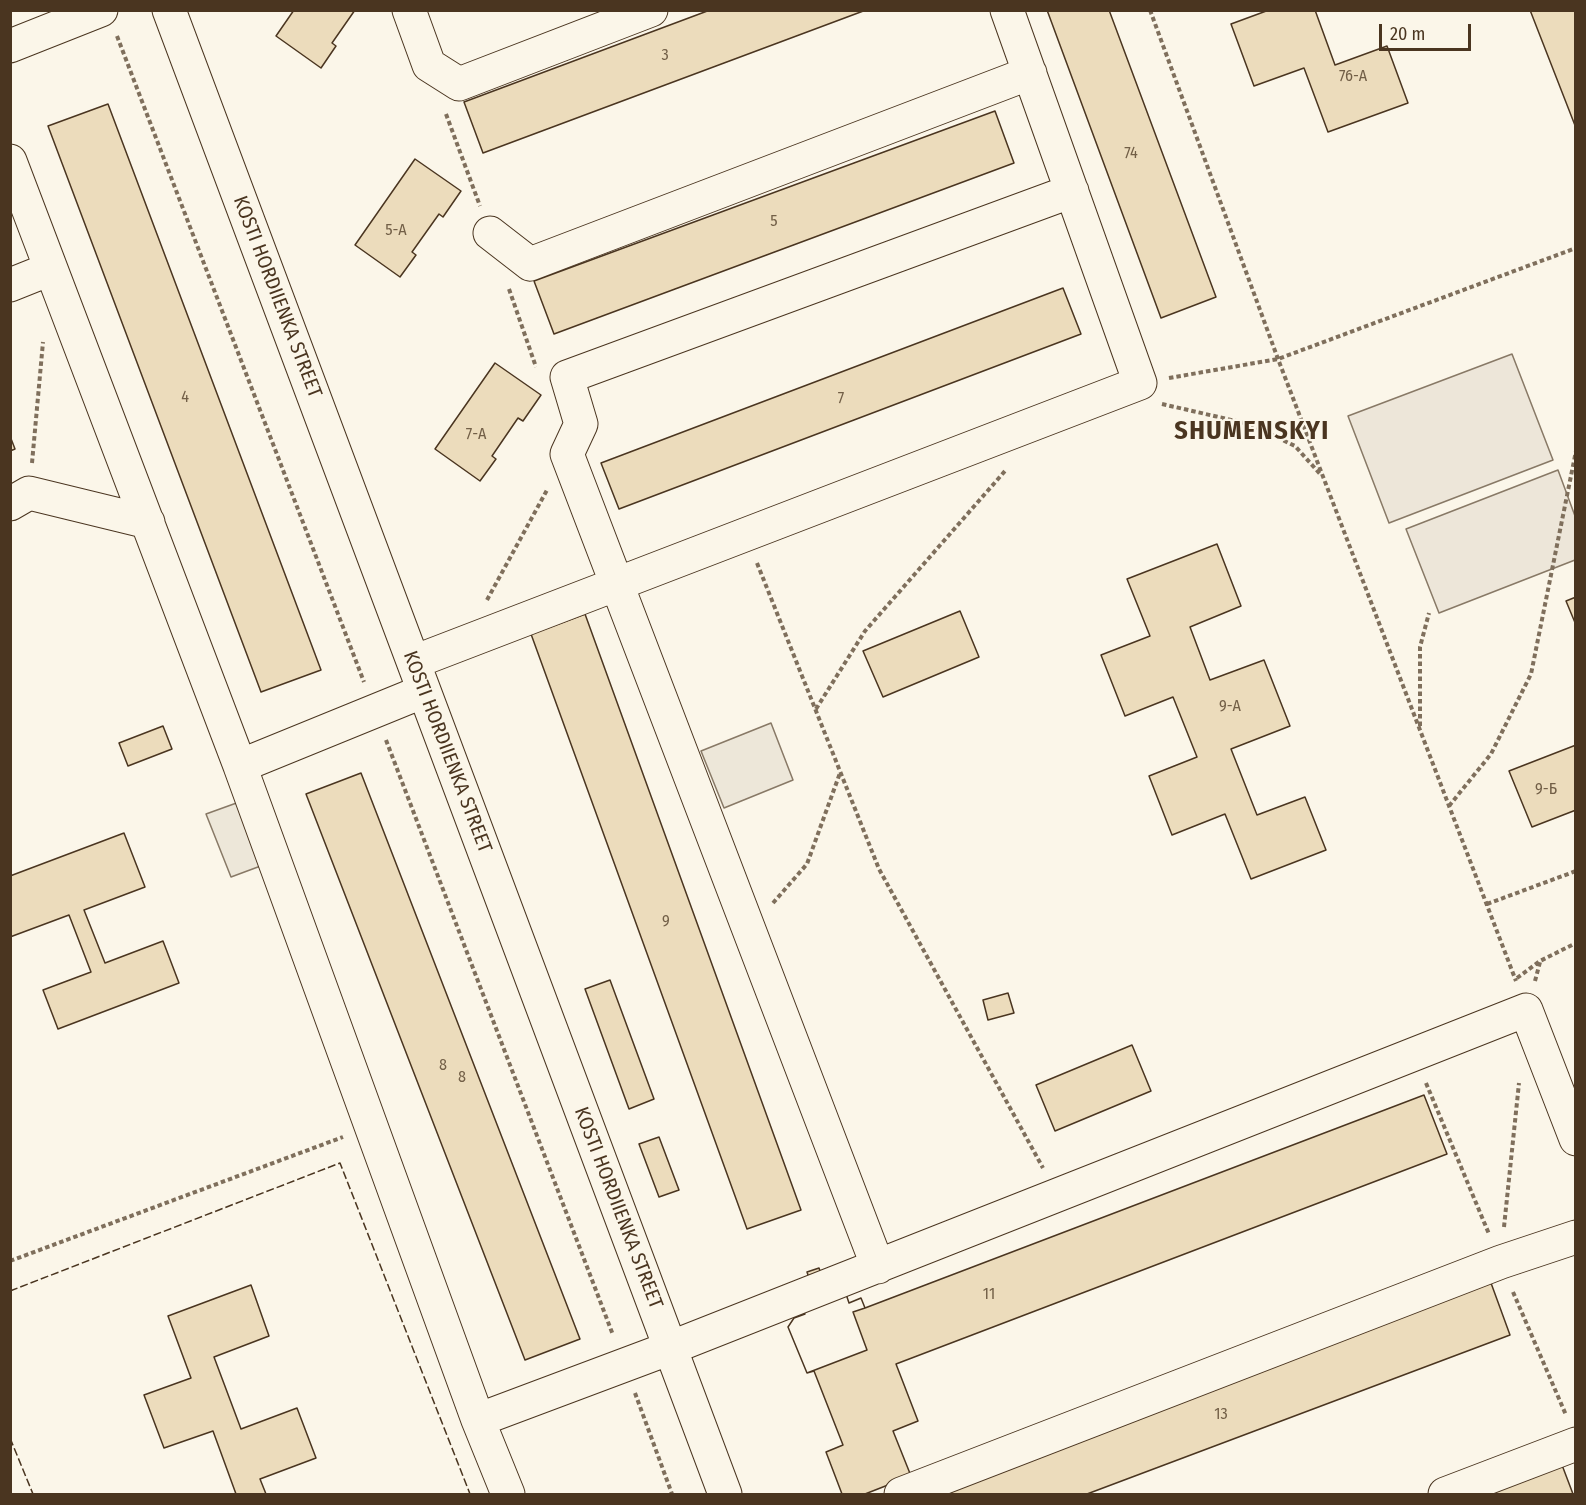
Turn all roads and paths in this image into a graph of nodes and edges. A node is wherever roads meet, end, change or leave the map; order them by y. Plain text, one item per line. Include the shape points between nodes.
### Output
1 (169, 10) edge
2 (409, 10) edge
3 (651, 10) edge
4 (1007, 10) edge
5 (1150, 10) edge
6 (108, 22) edge
7 (10, 46) edge
8 (1030, 73) junction
9 (10, 161) edge
10 (1072, 191) junction
11 (490, 233) dead end
12 (1575, 248) edge
13 (50, 269) junction
14 (10, 285) edge
15 (43, 340) dead end
16 (1278, 359) junction
17 (1126, 388) junction
18 (1575, 451) edge
19 (567, 454) junction
20 (1005, 470) dead end
21 (1323, 477) junction
22 (20, 499) edge
23 (148, 522) junction
24 (746, 534) junction
25 (617, 584) junction
26 (486, 601) dead end
27 (1429, 614) dead end
28 (419, 677) junction
29 (816, 710) junction
30 (375, 712) junction
31 (1420, 730) junction
32 (240, 766) junction
33 (840, 772) junction
34 (1449, 806) junction
35 (1575, 871) edge
36 (1486, 904) junction
37 (749, 930) junction
38 (1575, 943) edge
39 (1540, 961) dead end
40 (1526, 1010) junction
41 (1414, 1054) junction
42 (372, 1126) junction
43 (1575, 1138) edge
44 (1058, 1196) junction
45 (1575, 1237) edge
46 (10, 1261) edge
47 (1501, 1262) junction
48 (878, 1267) junction
49 (670, 1348) junction
50 (625, 1365) junction
51 (478, 1420) junction
52 (1575, 1444) edge
53 (508, 1494) edge
54 (672, 1494) edge
55 (725, 1494) edge
56 (901, 1494) edge
57 (1445, 1494) edge

1 - 28 street, KOSTI HORDIIENKA STREET
2 - 3 street via 429,65 459,84
4 - 8 street
5 - 16 path
6 - 7 street
6 - 30 path
8 - 10 street
8 - 11 street via 530,264
9 - 13 street
10 - 17 street
10 - 19 street via 567,377 581,424
12 - 16 path
13 - 14 street
13 - 23 street
15 - 22 path
16 - 17 path
16 - 21 path
17 - 21 path via 1249,424 1294,446
17 - 24 street
18 - 34 path via 1532,674 1491,754
19 - 25 street
19 - 26 path
20 - 29 path via 865,631
21 - 31 path
22 - 23 street
23 - 32 street
24 - 25 street
24 - 29 path
25 - 28 street
25 - 37 street
27 - 31 path via 1420,647
28 - 30 street
28 - 49 street, KOSTI HORDIIENKA STREET
29 - 33 path
30 - 32 street
30 - 50 path
31 - 34 path
32 - 42 street
33 - 37 path via 807,864
33 - 44 path via 879,869
34 - 36 path
35 - 36 path
36 - 40 path
37 - 48 street
38 - 39 path
40 - 41 street
40 - 43 street
41 - 44 street
41 - 47 path
42 - 46 path
42 - 51 street
44 - 48 street
45 - 47 street
47 - 56 street
48 - 49 street
49 - 50 street
49 - 55 street, KOSTI HORDIIENKA STREET
50 - 51 street
50 - 54 path
51 - 53 street
52 - 57 street

